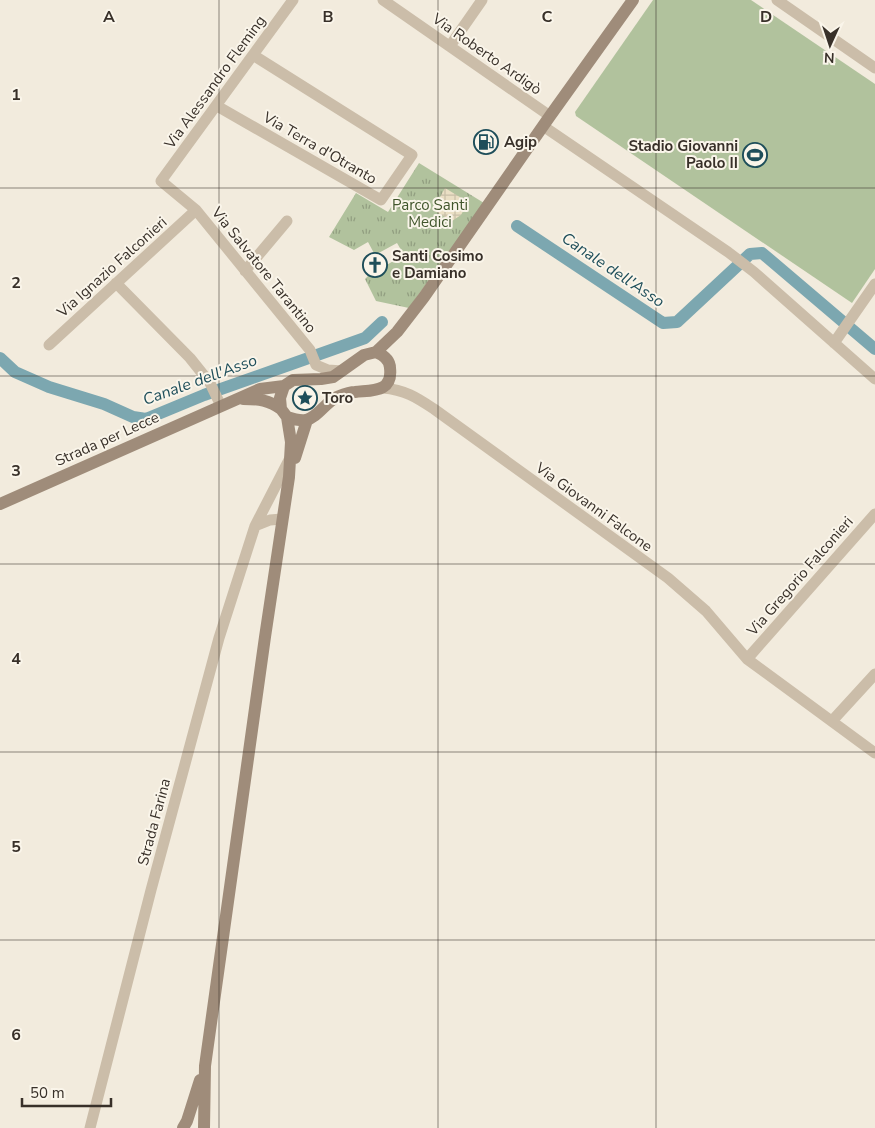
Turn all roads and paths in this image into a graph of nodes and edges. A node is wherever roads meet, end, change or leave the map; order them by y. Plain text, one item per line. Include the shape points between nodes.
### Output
1 (293, 0) edge
2 (383, 0) edge
3 (482, 0) edge
4 (633, 0) edge
5 (777, 0) edge
6 (450, 46) junction
7 (253, 55) junction
8 (875, 68) edge
9 (217, 106) junction
10 (546, 121) junction
11 (161, 181) joint
12 (196, 210) junction
13 (288, 221) dead end
14 (246, 271) junction
15 (116, 282) junction
16 (875, 284) edge
17 (397, 332) junction
18 (837, 339) junction
19 (49, 345) dead end
20 (376, 352) junction
21 (390, 365) junction
22 (342, 371) junction
23 (875, 379) edge
24 (284, 386) junction
25 (383, 388) junction
26 (410, 394) junction
27 (241, 398) junction
28 (219, 402) junction
29 (284, 413) junction
30 (307, 420) junction
31 (290, 458) junction
32 (289, 476) junction
33 (0, 504) edge
34 (875, 514) edge
35 (282, 519) junction
36 (255, 526) junction
37 (747, 659) junction
38 (875, 674) edge
39 (832, 721) junction
40 (875, 753) edge
41 (205, 1066) junction
42 (90, 1128) edge
43 (183, 1128) edge
44 (204, 1128) edge

1 - 7 street, Via Alessandro Fleming
2 - 6 street, Via Roberto Ardigò
3 - 6 street
4 - 10 main road
5 - 8 street
6 - 10 street, Via Roberto Ardigò
7 - 9 street, Via Alessandro Fleming
7 - 9 street, Via Terra d'Otranto via 412,155 380,200
9 - 11 street, Via Alessandro Fleming
10 - 17 main road
10 - 18 street, Via Roberto Ardigò via 728,252
11 - 12 street, Via Salvatore Tarantino
12 - 14 street, Via Salvatore Tarantino
12 - 15 street, Via Ignazio Falconieri
13 - 14 street
14 - 22 street, Via Salvatore Tarantino via 310,350 316,365
15 - 19 street, Via Ignazio Falconieri
15 - 28 street via 190,358 210,383
16 - 18 street
17 - 20 main road, Strada per Lecce
17 - 21 main road via 391,347
18 - 23 street, Via Roberto Ardigò
20 - 21 main road
20 - 22 main road, Strada per Lecce via 364,355
21 - 25 main road via 388,382
21 - 26 street, Via Giovanni Falcone
22 - 24 main road, Strada per Lecce via 332,377 293,380
24 - 27 main road, Strada per Lecce via 260,389
24 - 29 main road via 280,398
25 - 26 street, Via Giovanni Falcone
25 - 30 main road via 335,398
26 - 37 street, Via Giovanni Falcone via 668,578 706,611
27 - 28 main road, Strada per Lecce
27 - 29 main road via 262,399
28 - 33 main road, Strada per Lecce
29 - 30 main road
29 - 31 main road via 291,442
30 - 32 main road
31 - 32 main road
31 - 36 street, Strada Farina
32 - 35 main road
34 - 37 street, Via Gregorio Falconieri
35 - 36 street
35 - 41 main road
36 - 42 street, Strada Farina via 219,638
37 - 39 street, Via Giovanni Falcone
38 - 39 street
39 - 40 street, Via Giovanni Falcone
41 - 43 main road
41 - 44 main road

